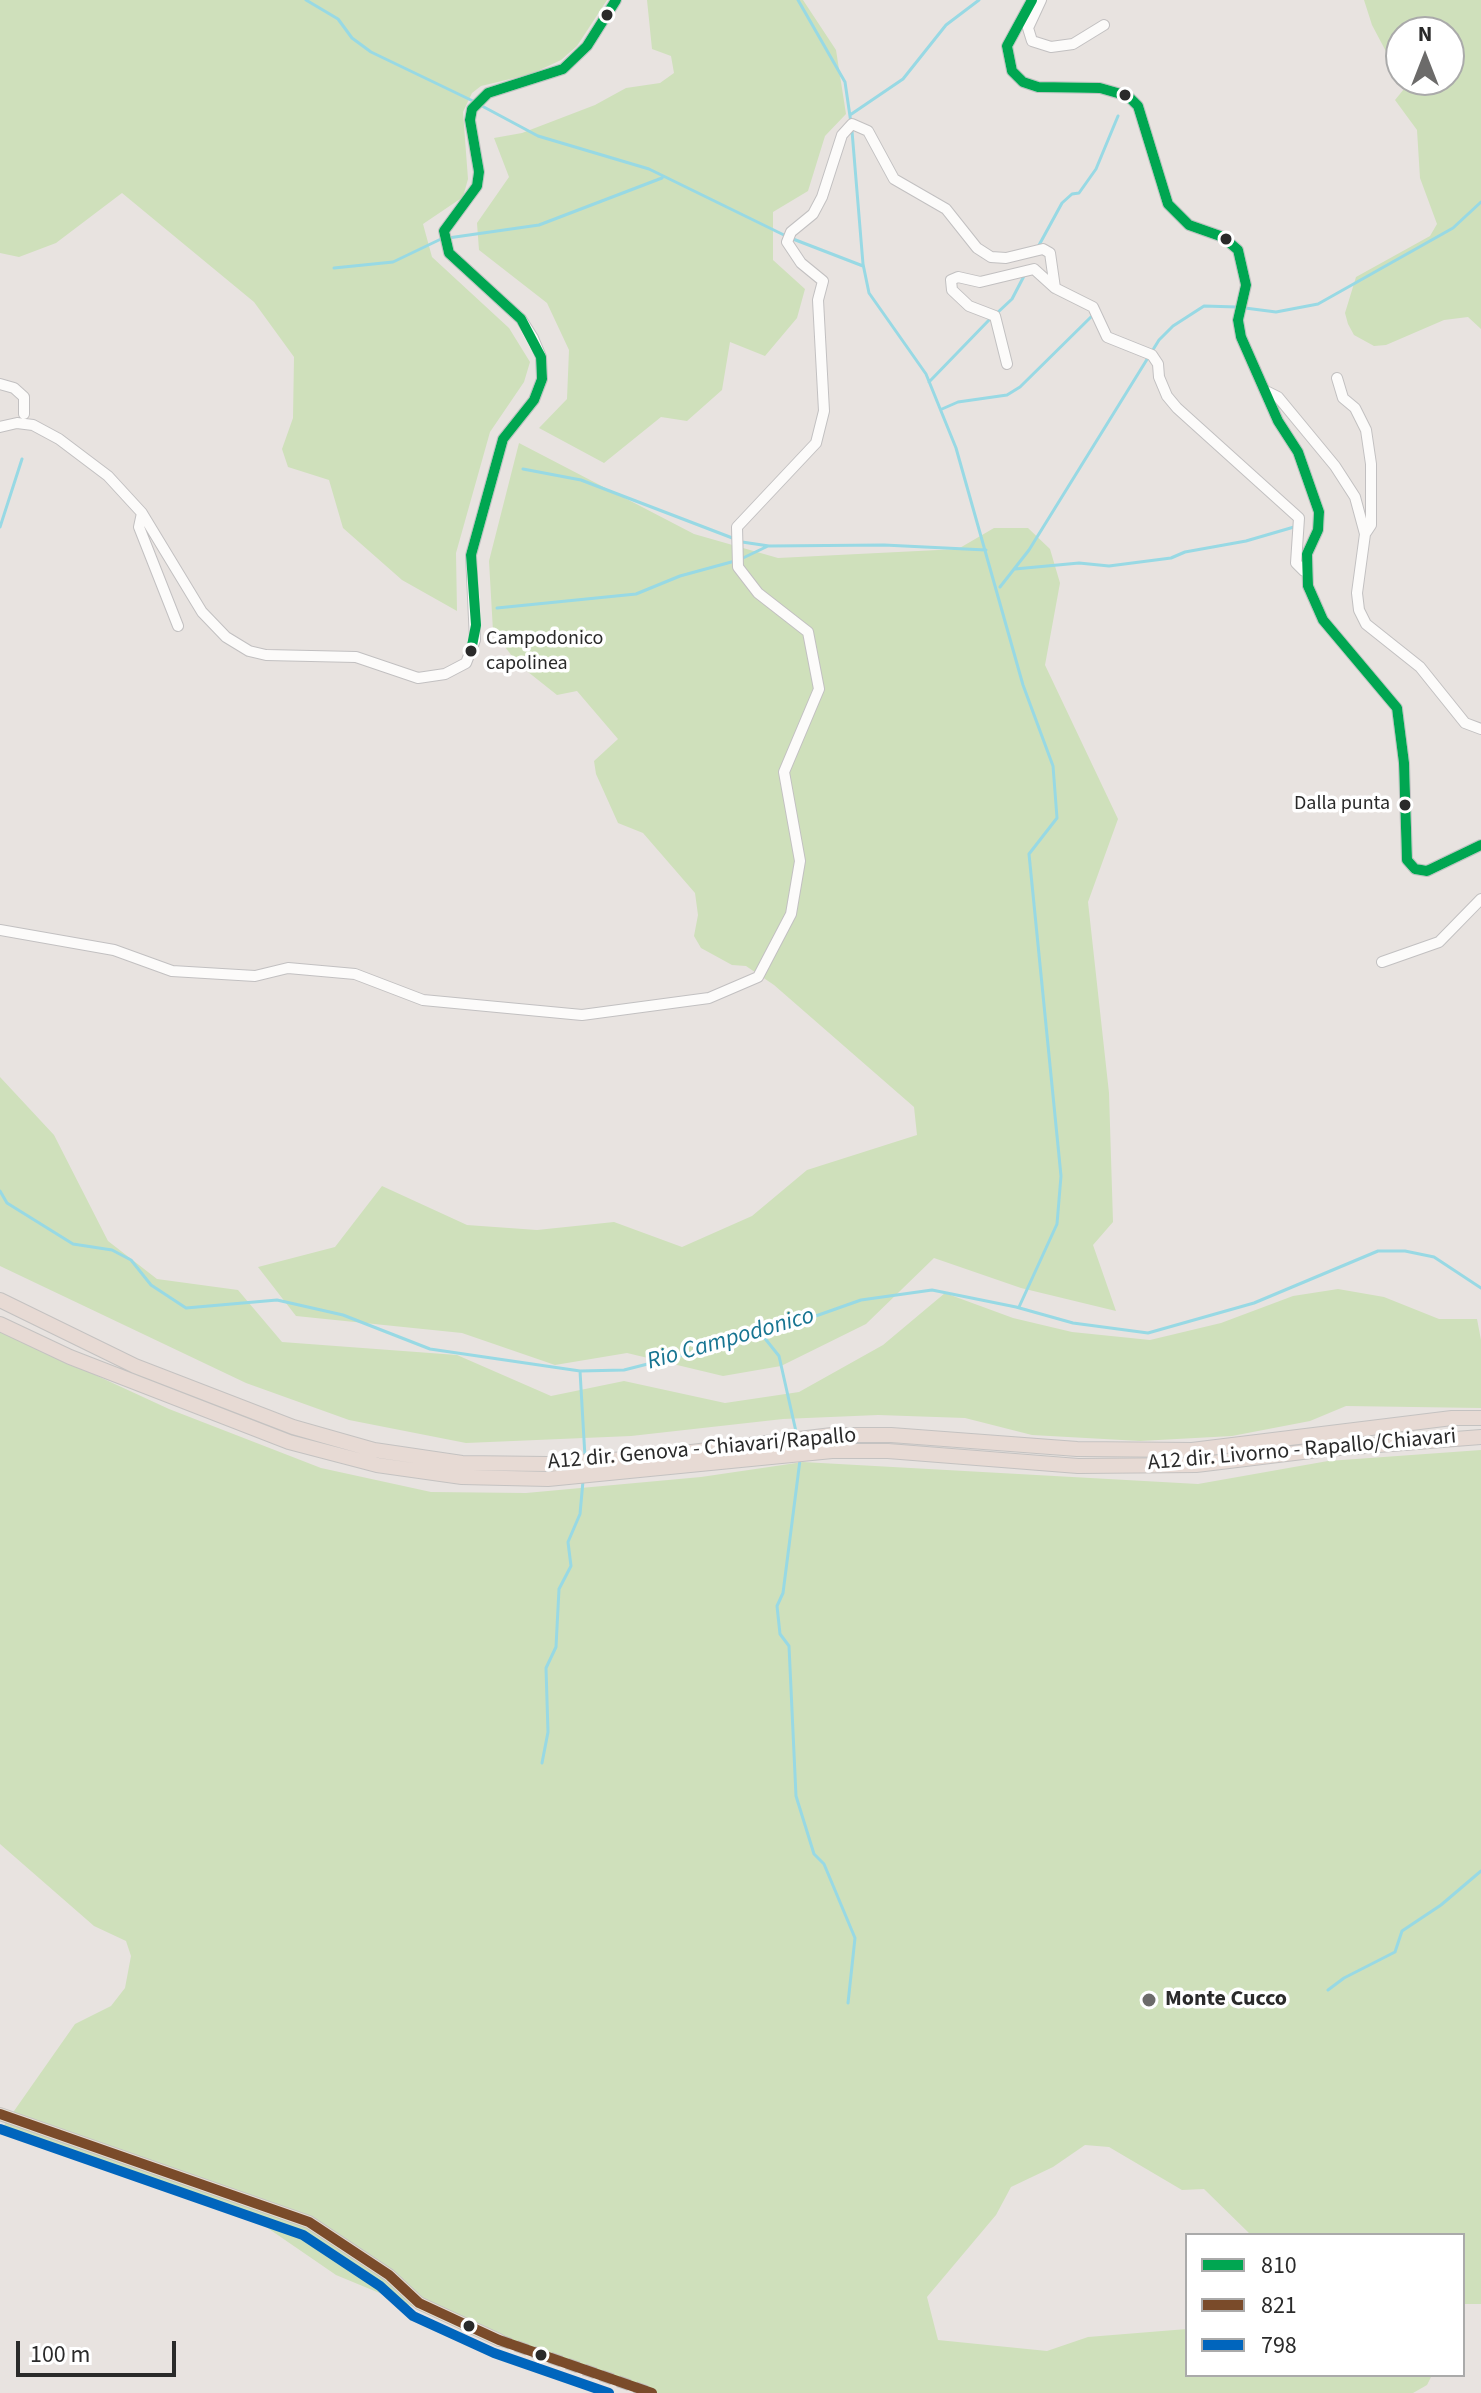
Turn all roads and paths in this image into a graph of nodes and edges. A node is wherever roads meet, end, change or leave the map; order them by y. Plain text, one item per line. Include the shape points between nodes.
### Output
1 (616, 0) edge
2 (1032, 0) edge
3 (1041, 0) edge
4 (1104, 25) dead end
5 (1055, 288) junction
6 (1007, 364) dead end
7 (1337, 378) dead end
8 (0, 384) edge
9 (1268, 392) junction
10 (24, 414) dead end
11 (0, 427) edge
12 (142, 513) junction
13 (1365, 534) junction
14 (1304, 571) junction
15 (178, 626) dead end
16 (1481, 729) edge
17 (1481, 845) edge
18 (1481, 899) edge
19 (0, 930) edge
20 (1382, 962) dead end
21 (0, 1300) edge
22 (0, 1324) edge
23 (132, 1373) junction
24 (1481, 1418) edge
25 (1481, 1437) edge
26 (642, 1465) junction
27 (0, 2114) edge
28 (499, 2340) tunnel mouth

1 - 12 street via 587,46 563,69 488,93 472,109 477,186 444,231 449,253 521,319 541,357 542,379 534,400 503,439 471,555 476,625 466,663 445,674 418,678 356,657 249,651 202,612
2 - 9 street via 1007,46 1012,71 1038,87 1100,88 1128,96 1138,106 1168,204 1189,225 1223,237 1238,250 1246,285 1239,308 1241,337
3 - 4 street via 1028,28 1032,41 1051,47 1073,44
5 - 6 street via 1034,269 980,282 951,280 952,290 969,306 995,316
5 - 14 street via 1093,307 1107,337 1152,355 1177,408 1299,518 1296,563
5 - 19 street via 1050,253 1043,249 991,257 977,248 946,209 894,179 868,131 852,124 842,135 813,214 791,232 787,242 823,281 818,300 824,411 816,443 737,527 738,567 758,593 808,632 819,689 784,772 800,861 791,914 758,977 709,998 582,1015 423,1000 355,974 288,968 255,976 172,971 114,950
7 - 13 street via 1343,398 1366,430 1372,502
8 - 10 street via 24,397
9 - 13 street via 1278,397 1335,466 1355,497
9 - 14 street via 1278,421 1298,452 1319,512
11 - 12 street via 33,425 59,439 108,476
12 - 15 street via 139,527
13 - 16 street via 1357,593 1366,624 1420,667 1465,723
14 - 17 street via 1323,620 1397,708 1407,860 1415,869 1427,871
18 - 20 street via 1439,942
21 - 23 highway
22 - 23 highway
23 - 26 highway, A12 dir. Genova - Chiavari/Rapallo via 258,1422 462,1470
24 - 26 highway, A12 dir. Genova - Chiavari/Rapallo via 1192,1450 832,1435 729,1446
25 - 26 highway, A12 dir. Livorno - Rapallo/Chiavari via 1196,1465 1078,1466 888,1451
27 - 28 main road via 309,2222 389,2275 419,2303

